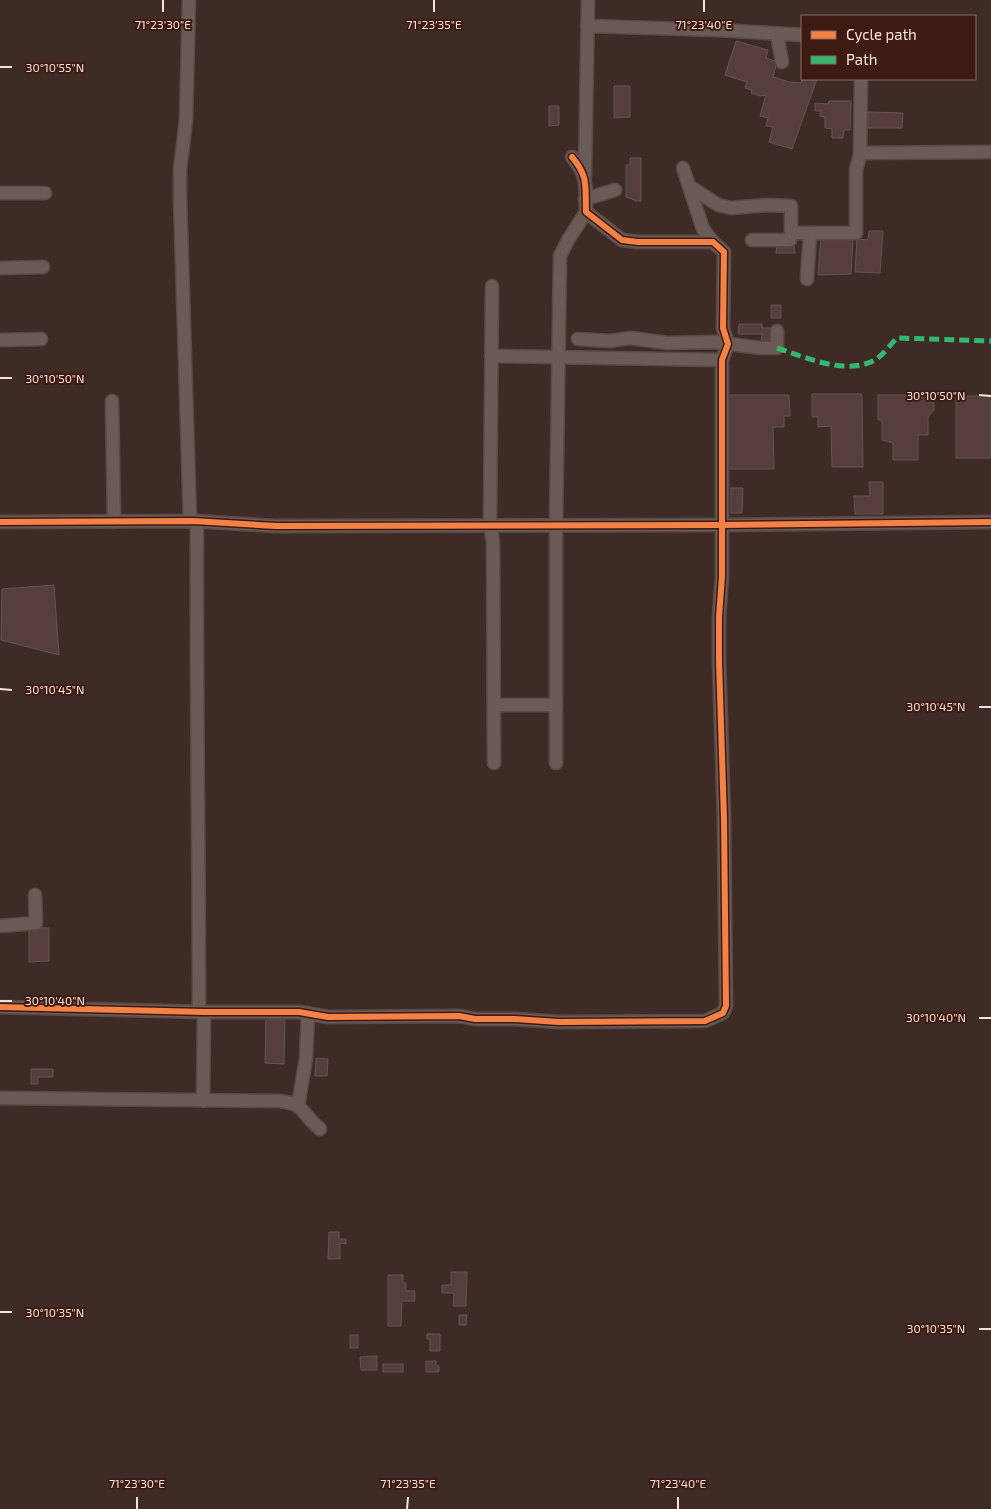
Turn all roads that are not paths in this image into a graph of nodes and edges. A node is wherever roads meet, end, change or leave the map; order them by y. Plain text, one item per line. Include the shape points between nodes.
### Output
1 (189, 0) edge
2 (588, 0) edge
3 (587, 26) junction
4 (777, 34) junction
5 (801, 35) edge
6 (782, 62) dead end
7 (861, 80) edge
8 (991, 152) edge
9 (860, 153) junction
10 (572, 157) dead end
11 (683, 168) dead end
12 (585, 177) junction
13 (689, 186) junction
14 (614, 190) dead end
15 (0, 193) edge
16 (45, 193) dead end
17 (585, 205) junction
18 (791, 233) junction
19 (810, 233) junction
20 (752, 240) dead end
21 (713, 242) junction
22 (0, 268) edge
23 (43, 268) dead end
24 (807, 279) dead end
25 (492, 286) dead end
26 (777, 331) dead end
27 (42, 339) dead end
28 (578, 339) dead end
29 (0, 340) edge
30 (728, 344) junction
31 (491, 356) junction
32 (558, 357) junction
33 (722, 360) junction
34 (112, 401) dead end
35 (193, 521) junction
36 (0, 522) edge
37 (114, 522) junction
38 (991, 522) edge
39 (490, 525) junction
40 (556, 525) junction
41 (721, 525) junction
42 (494, 705) junction
43 (556, 705) junction
44 (494, 762) dead end
45 (556, 762) dead end
46 (36, 895) dead end
47 (0, 926) edge
48 (0, 1007) edge
49 (201, 1012) junction
50 (308, 1014) junction
51 (0, 1098) edge
52 (203, 1101) junction
53 (298, 1106) junction
54 (320, 1129) dead end

1 - 35 street via 180,198
2 - 3 street
3 - 4 street
3 - 12 street
4 - 5 street
4 - 6 street
7 - 9 street
8 - 9 street
9 - 19 street via 856,170 856,234
10 - 12 street
11 - 13 street
12 - 17 street
13 - 18 street via 718,205 731,208 791,206
13 - 21 street via 703,230
14 - 17 street
15 - 16 street
17 - 21 street via 622,240
17 - 32 street via 560,256
18 - 19 street
18 - 20 street via 790,240
19 - 24 street
21 - 30 street via 724,252 723,328
22 - 23 street
25 - 31 street
26 - 30 street via 776,348
27 - 29 street
28 - 30 street via 632,338 667,343
30 - 33 street
31 - 32 street
31 - 39 street
32 - 33 street
32 - 40 street
33 - 41 street
34 - 37 street
35 - 37 street
35 - 39 street via 276,526
35 - 49 street
36 - 37 street
38 - 41 street
39 - 40 street
39 - 42 street via 493,541
40 - 41 street
40 - 43 street
41 - 50 street via 719,661 726,1006 723,1013 705,1021 558,1022 459,1016 328,1017
42 - 43 street
42 - 44 street
43 - 45 street
46 - 47 street via 36,923
48 - 49 street
49 - 50 street
49 - 52 street
50 - 53 street via 306,1058
51 - 52 street
52 - 53 street via 280,1102
53 - 54 street

